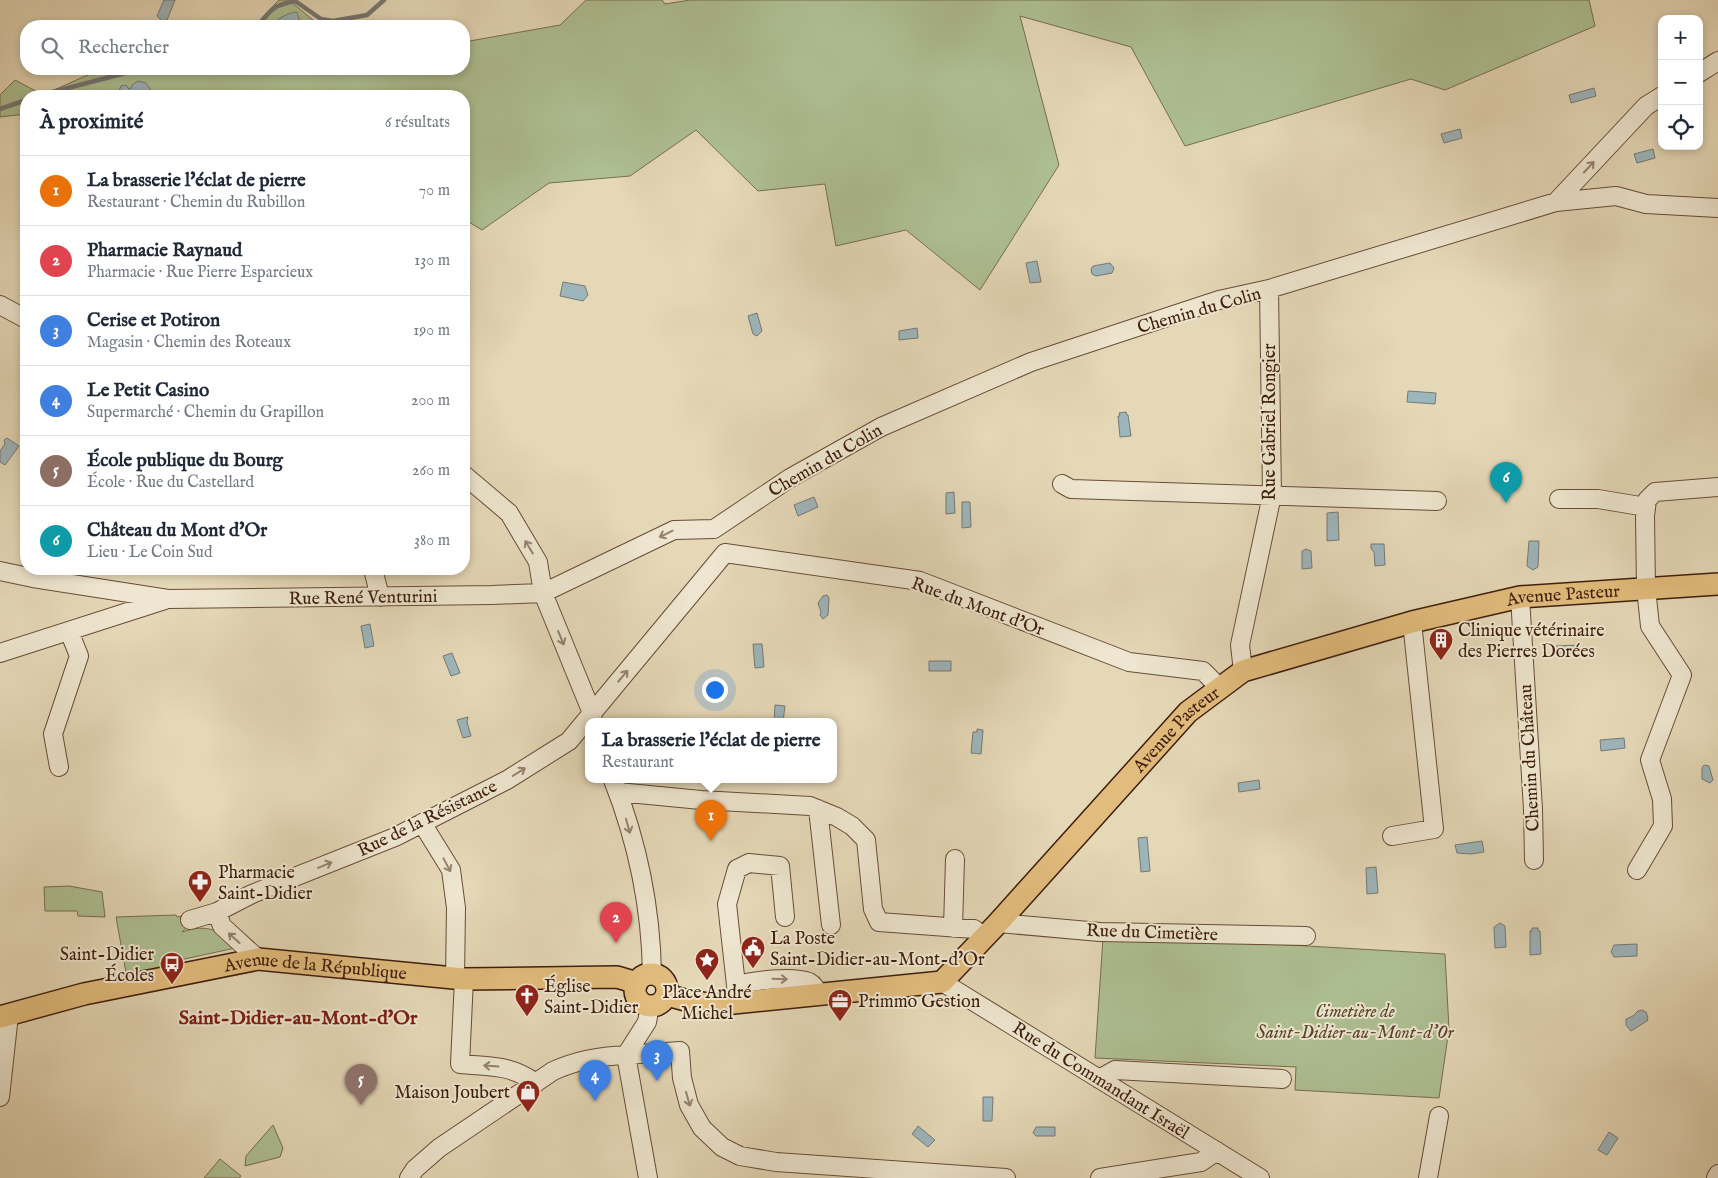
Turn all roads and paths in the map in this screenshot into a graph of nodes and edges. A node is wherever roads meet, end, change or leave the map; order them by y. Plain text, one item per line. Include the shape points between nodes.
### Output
1 (1718, 61) edge
2 (1703, 70) edge
3 (1658, 98) edge
4 (1556, 202) junction
5 (1718, 208) edge
6 (1269, 290) junction
7 (0, 305) edge
8 (20, 316) edge
9 (470, 480) edge
10 (1062, 484) dead end
11 (1718, 486) edge
12 (1272, 495) junction
13 (1559, 499) dead end
14 (1437, 502) dead end
15 (1646, 507) junction
16 (714, 529) junction
17 (725, 553) junction
18 (0, 571) edge
19 (374, 575) edge
20 (1718, 584) edge
21 (1646, 588) junction
22 (543, 592) junction
23 (380, 597) junction
24 (1520, 597) junction
25 (168, 599) junction
26 (1412, 622) junction
27 (69, 631) junction
28 (0, 653) edge
29 (1243, 671) junction
30 (1220, 688) junction
31 (593, 718) edge
32 (585, 726) edge
33 (59, 767) dead end
34 (616, 786) edge
35 (818, 809) junction
36 (422, 823) junction
37 (1392, 836) dead end
38 (955, 859) dead end
39 (1534, 860) dead end
40 (1637, 870) dead end
41 (217, 912) junction
42 (785, 917) dead end
43 (190, 920) dead end
44 (831, 924) dead end
45 (953, 928) junction
46 (991, 930) junction
47 (1306, 936) dead end
48 (258, 959) junction
49 (644, 978) junction
50 (460, 979) junction
51 (942, 982) junction
52 (737, 994) junction
53 (659, 1000) junction
54 (5, 1016) edge
55 (626, 1055) junction
56 (1099, 1079) junction
57 (1282, 1079) dead end
58 (536, 1083) junction
59 (0, 1097) edge
60 (1439, 1116) dead end
61 (1216, 1151) junction
62 (811, 1171) edge
63 (1718, 1174) edge
64 (409, 1178) edge
65 (648, 1178) edge
66 (1006, 1178) edge
67 (1100, 1178) edge
68 (1260, 1178) edge
69 (1428, 1178) edge
70 (1716, 1178) edge

1 - 2 street
4 -> 3 street via 1646,106
4 - 5 street, Chemin du Colin via 1616,196 1646,204
4 - 6 street, Chemin du Colin
6 - 12 street, Rue Gabriel Rongier
6 - 16 street, Chemin du Colin via 1218,300 1030,362 880,427 790,478
7 - 8 street
22 -> 9 street via 538,562 508,512
10 - 12 street via 1071,489
11 - 15 street via 1655,492 1647,500
12 - 14 street
12 - 29 street, Rue Gabriel Rongier via 1240,645
13 - 15 street via 1598,499
15 - 21 street
16 - 17 street
16 -> 22 street, Rue René Venturini via 674,530
17 - 30 street, Rue du Mont d'Or via 920,581 1129,662 1203,671
31 -> 17 street
18 - 25 street, Rue René Venturini
19 - 23 street
20 - 21 main road, Avenue Pasteur
21 - 24 main road, Avenue Pasteur
21 - 40 street via 1650,626 1682,675 1650,760 1662,798 1663,826
22 - 23 street, Rue René Venturini
22 -> 31 street
23 - 25 street, Rue René Venturini
24 - 26 main road, Avenue Pasteur
24 - 39 street, Chemin du Château
25 - 27 street
26 - 29 main road, Avenue Pasteur
26 - 37 street via 1434,829
27 - 28 street
27 - 33 street via 79,656 53,734
29 - 30 main road, Avenue Pasteur
30 - 46 main road, Avenue Pasteur via 1188,712
36 -> 32 street, Rue de la Résistance via 507,780 569,741
34 - 35 street via 701,800
34 -> 49 street via 642,877 652,956
35 - 44 street
35 - 45 street, Rue du Cimetière via 852,826 866,840 873,909 879,922
41 -> 36 street, Rue de la Résistance via 252,894 395,838
36 -> 50 street via 451,870
38 - 45 street
41 - 43 street, Rue de la Résistance
48 -> 41 street via 222,926
42 - 52 street via 780,866 749,863 737,869 727,904
45 - 46 street, Rue du Cimetière
46 - 47 street, Rue du Cimetière
46 - 51 main road
48 - 50 main road, Avenue de la République
48 - 54 main road, Avenue de la République via 84,994
49 - 50 main road, Avenue de la République
49 - 53 main road via 661,977 665,980 668,990
49 - 53 main road via 635,988 637,998 645,1005
58 -> 50 street via 507,1068 460,1064
51 - 52 main road via 818,995
51 - 56 street, Rue du Commandant Israël
52 - 53 main road via 714,1005
53 - 55 street
54 - 59 street
55 - 58 street via 584,1059 553,1071
55 -> 62 street via 680,1051 689,1105 702,1128 722,1147 740,1156
55 - 65 street
56 - 57 street via 1115,1070
56 - 61 street, Rue du Commandant Israël
58 - 64 street via 439,1148
60 - 69 street
61 - 67 street via 1201,1162
61 - 68 street, Rue du Commandant Israël
62 - 66 street
63 - 70 street

